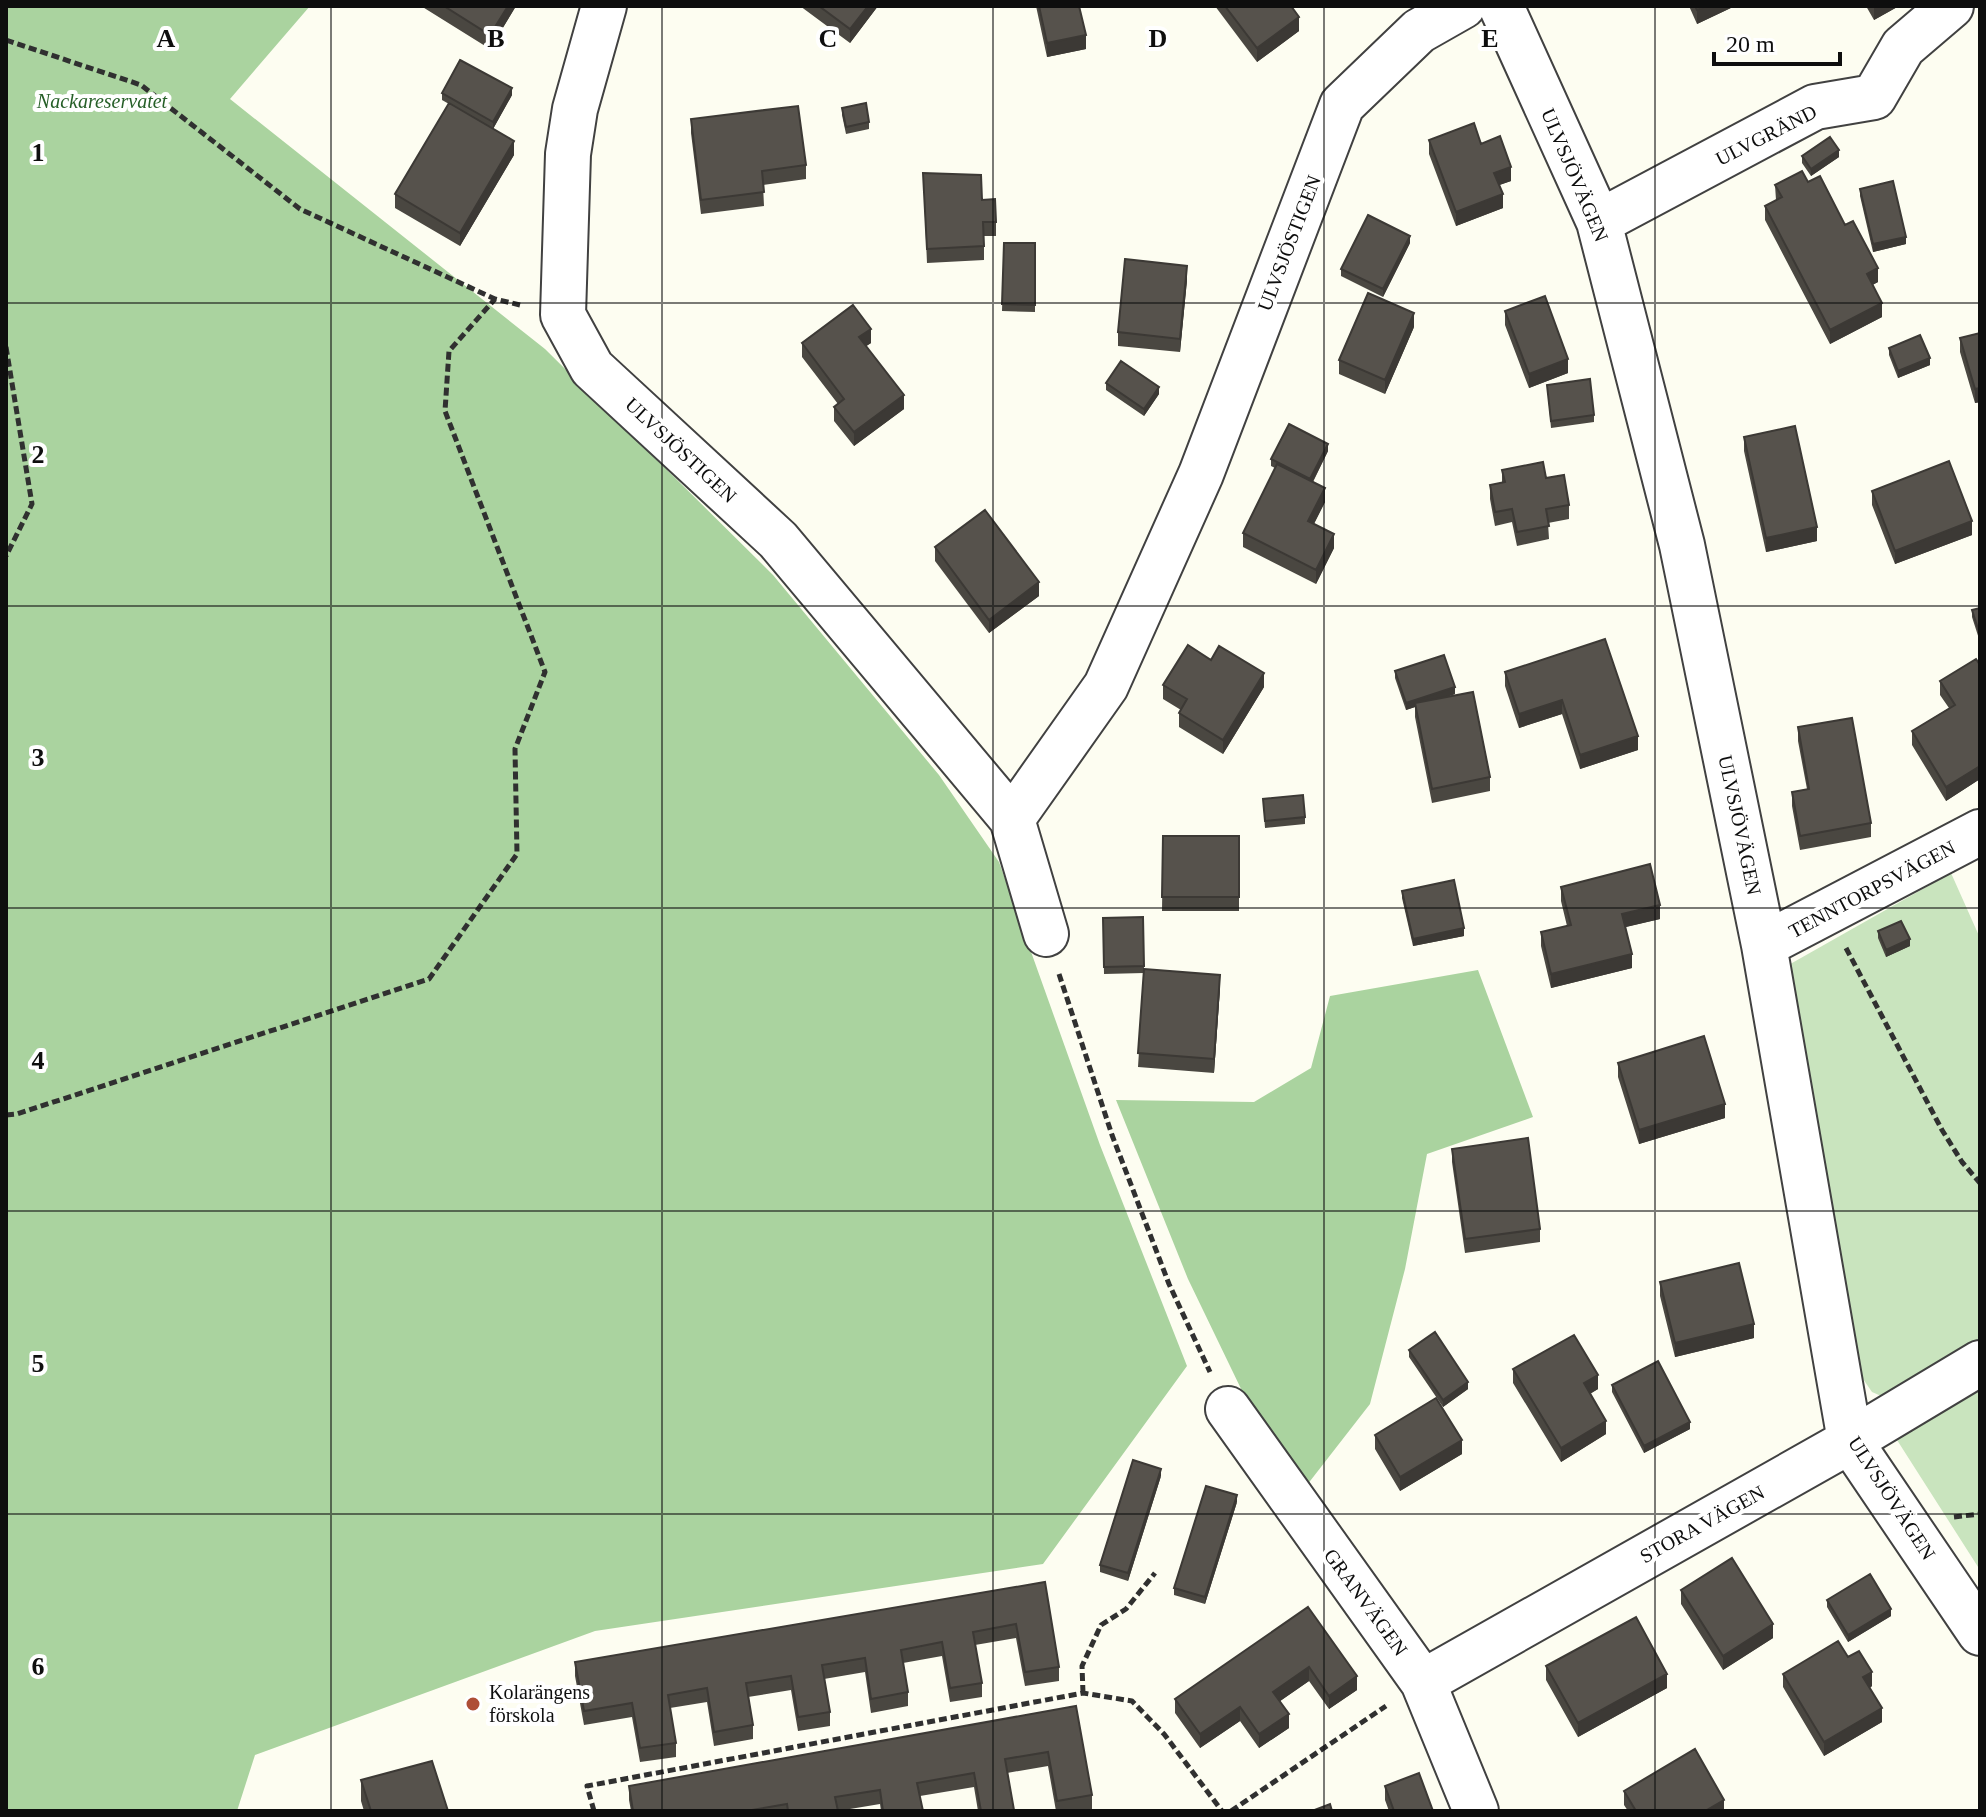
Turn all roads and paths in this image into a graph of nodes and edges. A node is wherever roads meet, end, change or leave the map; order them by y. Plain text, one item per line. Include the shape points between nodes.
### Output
1 (604, 6) edge
2 (1463, 6) edge
3 (1501, 6) edge
4 (1951, 6) edge
5 (6, 40) edge
6 (1599, 222) junction
7 (495, 299) junction
8 (563, 315) junction
9 (6, 347) edge
10 (6, 556) edge
11 (1012, 819) junction
12 (1980, 832) edge
13 (1823, 914) junction
14 (1046, 934) joint
15 (1764, 945) junction
16 (6, 1115) edge
17 (1980, 1183) edge
18 (1980, 1363) edge
19 (1228, 1409) joint
20 (1850, 1441) junction
21 (1155, 1573) dead end
22 (1980, 1633) edge
23 (1423, 1682) junction
24 (1083, 1693) junction
25 (594, 1811) edge
26 (1222, 1811) edge
27 (1231, 1811) edge
28 (1476, 1811) edge

1 - 8 street via 568,154
2 - 11 street, ULVSJÖSTIGEN via 1419,31 1342,105 1201,474 1106,686
3 - 6 street, ULVSJÖVÄGEN
4 - 6 street, ULVGRÄND via 1903,47 1874,97 1815,107
5 - 7 path via 141,85 300,209
6 - 15 street, ULVSJÖVÄGEN via 1682,545
7 - 8 path
7 - 16 path via 449,351 445,411 545,672 515,749 517,854 429,979
8 - 11 street, ULVSJÖSTIGEN via 592,368 778,540
9 - 10 path via 32,504
11 - 14 street, ULVSJÖSTIGEN
12 - 13 street, TENNTORPSVÄGEN
13 - 15 street, TENNTORPSVÄGEN
13 - 17 path via 1852,957 1942,1130
14 - 19 path via 1112,1135 1159,1257
15 - 20 street, ULVSJÖVÄGEN
18 - 20 street, STORA VÄGEN
19 - 23 street, GRANVÄGEN
20 - 22 street, ULVSJÖVÄGEN
20 - 23 street, STORA VÄGEN
21 - 24 path via 1126,1609 1101,1625 1082,1666
23 - 27 path
23 - 28 street, GRANVÄGEN
24 - 25 path via 587,1786
24 - 26 path via 1132,1701

